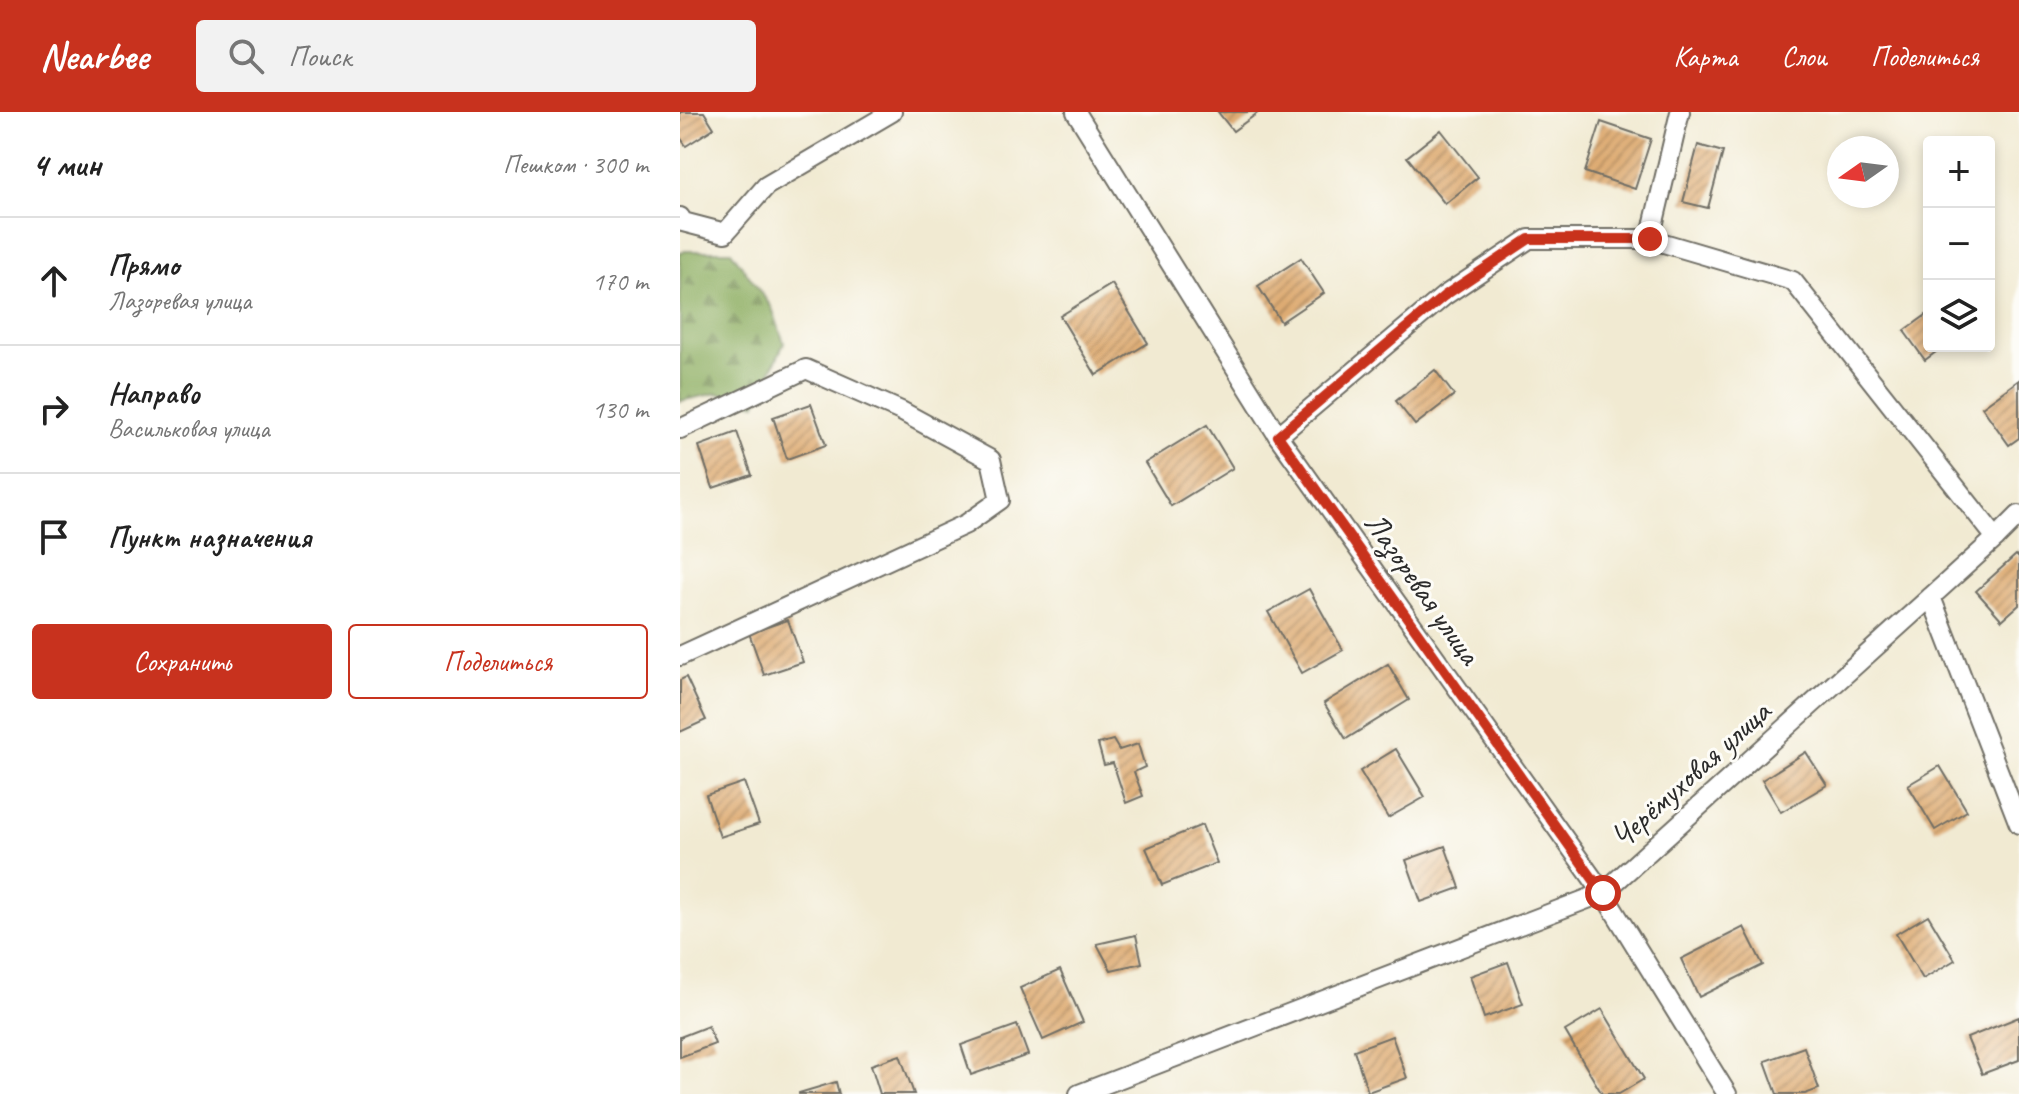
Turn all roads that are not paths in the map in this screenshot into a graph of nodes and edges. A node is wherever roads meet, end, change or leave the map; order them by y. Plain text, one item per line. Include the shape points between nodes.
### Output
1 (892, 112) edge
2 (1680, 112) edge
3 (1078, 113) edge
4 (682, 220) edge
5 (1650, 239) junction
6 (680, 429) edge
7 (1278, 436) junction
8 (2019, 515) edge
9 (1996, 538) junction
10 (1931, 597) junction
11 (680, 656) edge
12 (2019, 824) edge
13 (1603, 893) junction
14 (1079, 1094) edge
15 (1727, 1094) edge

1 - 4 street via 766,186 725,233
2 - 5 street
3 - 7 street, Лазоревая улица
5 - 7 street via 1529,239 1444,296
5 - 9 street via 1793,281
6 - 11 street via 806,369 901,411 991,460 1000,500 966,524
7 - 13 street, Лазоревая улица
8 - 9 street, Черёмуховая улица
9 - 10 street, Черёмуховая улица
10 - 12 street
10 - 13 street, Черёмуховая улица
13 - 14 street, Черёмуховая улица
13 - 15 street, Лазоревая улица

